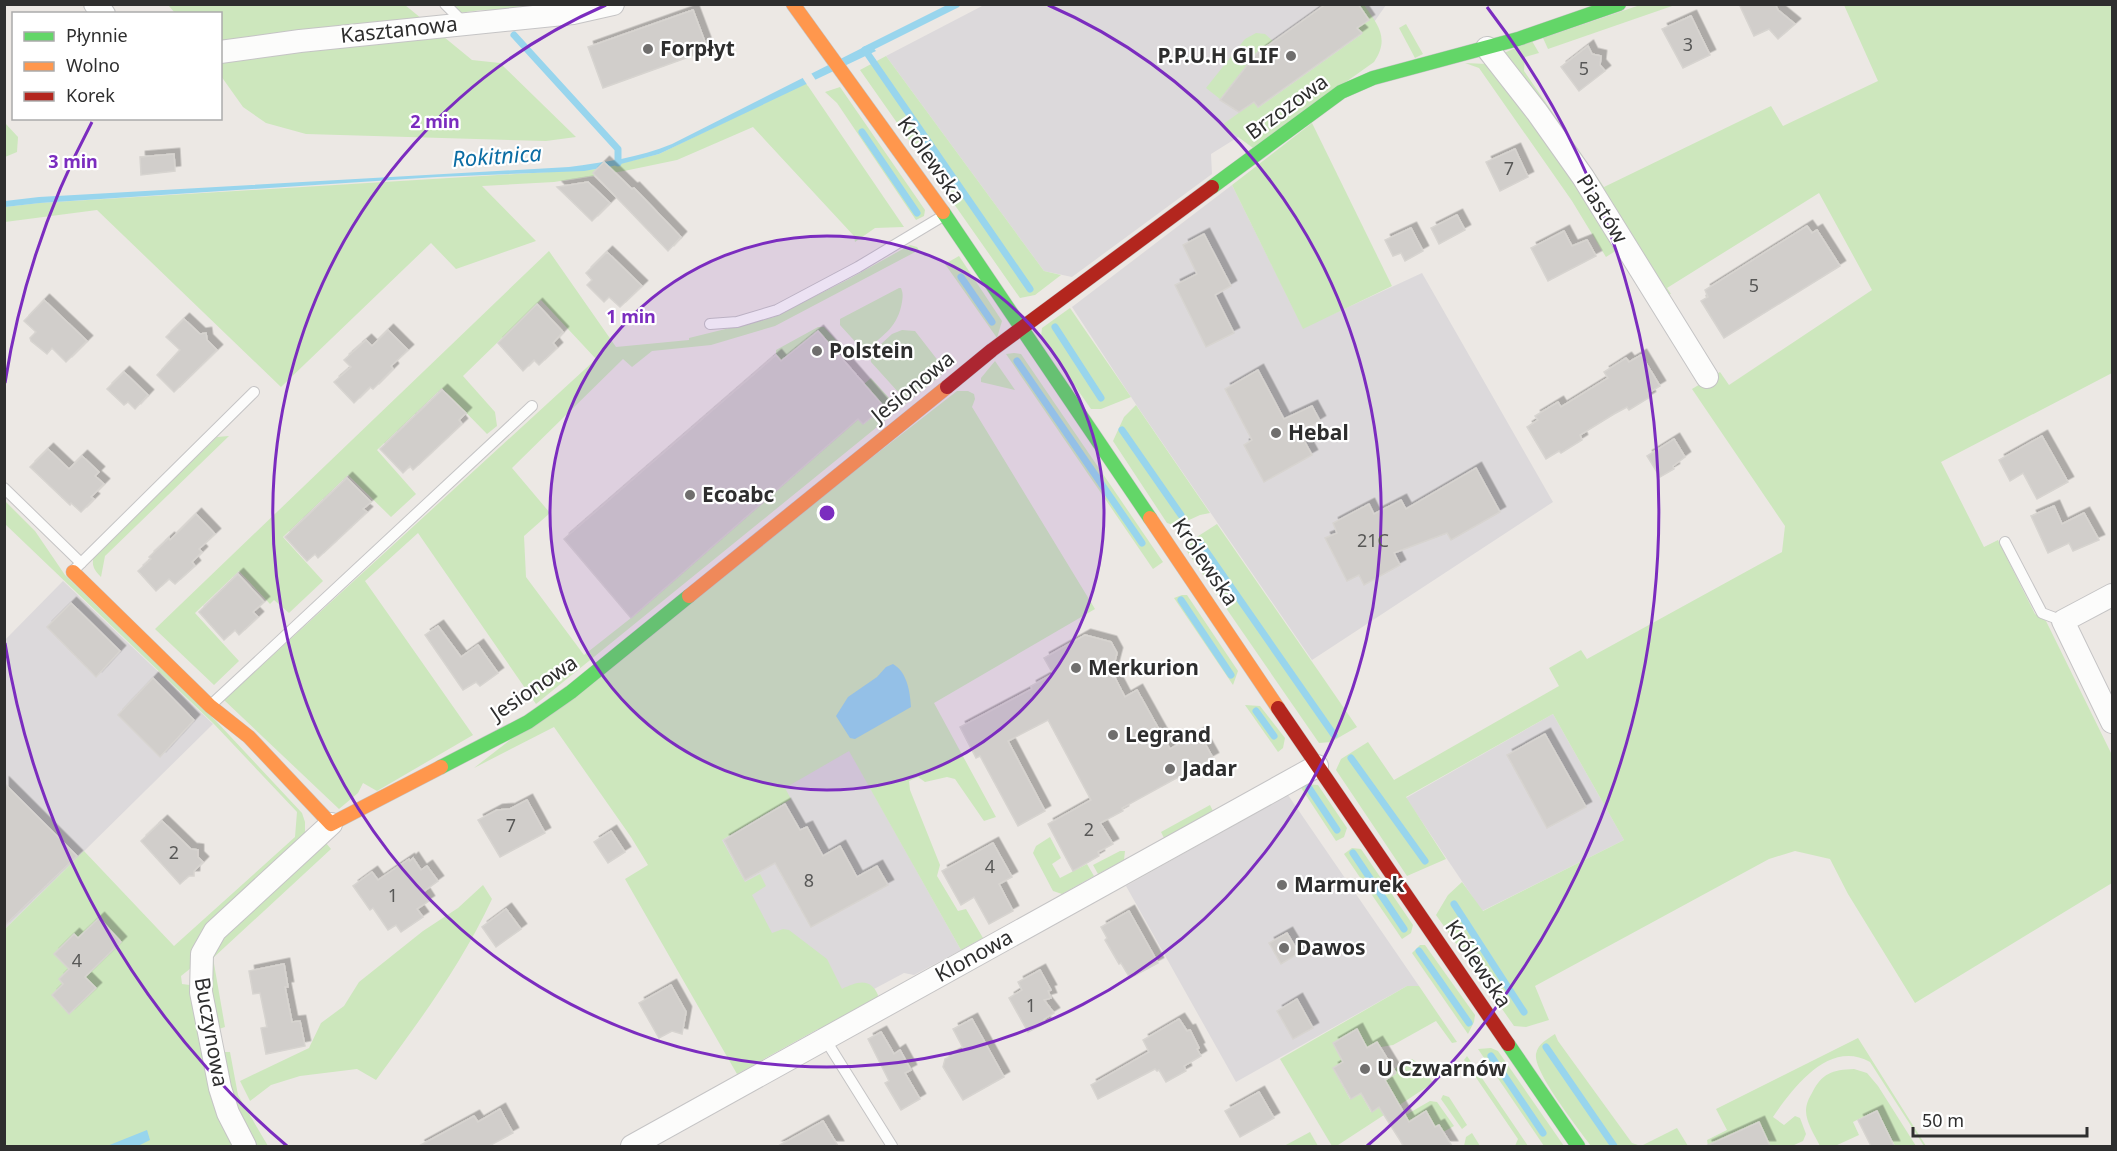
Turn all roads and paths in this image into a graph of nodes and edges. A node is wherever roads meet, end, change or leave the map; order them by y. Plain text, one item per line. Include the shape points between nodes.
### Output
1 (445, 4) edge
2 (612, 4) edge
3 (793, 4) edge
4 (1619, 4) edge
5 (464, 23) junction
6 (1487, 48) junction
7 (222, 52) edge
8 (944, 215) junction
9 (710, 324) dead end
10 (1022, 328) junction
11 (1707, 377) dead end
12 (254, 392) dead end
13 (532, 406) dead end
14 (4, 488) edge
15 (2005, 542) dead end
16 (77, 567) junction
17 (2112, 595) edge
18 (2063, 621) junction
19 (210, 706) junction
20 (2112, 722) edge
21 (1317, 766) junction
22 (331, 824) junction
23 (825, 1039) junction
24 (245, 1146) edge
25 (632, 1146) edge
26 (892, 1146) edge
27 (1578, 1146) edge

1 - 5 lane
2 - 5 street, Kasztanowa via 573,13
3 - 8 street, Królewska
4 - 6 street, Brzozowa
5 - 7 street, Kasztanowa
6 - 10 street, Brzozowa via 1373,78 1341,92
6 - 11 street, Piastów via 1583,177
8 - 9 lane via 845,275 777,310 737,322
8 - 10 street, Królewska
10 - 21 street, Królewska
10 - 22 street, Jesionowa via 571,692 528,722
12 - 16 lane
13 - 19 lane
14 - 16 lane
15 - 18 lane via 2042,614
16 - 19 street
17 - 18 street
18 - 20 street
19 - 22 street via 249,737
21 - 23 street, Klonowa
21 - 27 street, Królewska
22 - 24 street, Buczynowa via 215,931 202,954 201,992 220,1088
23 - 25 street, Klonowa
23 - 26 lane

